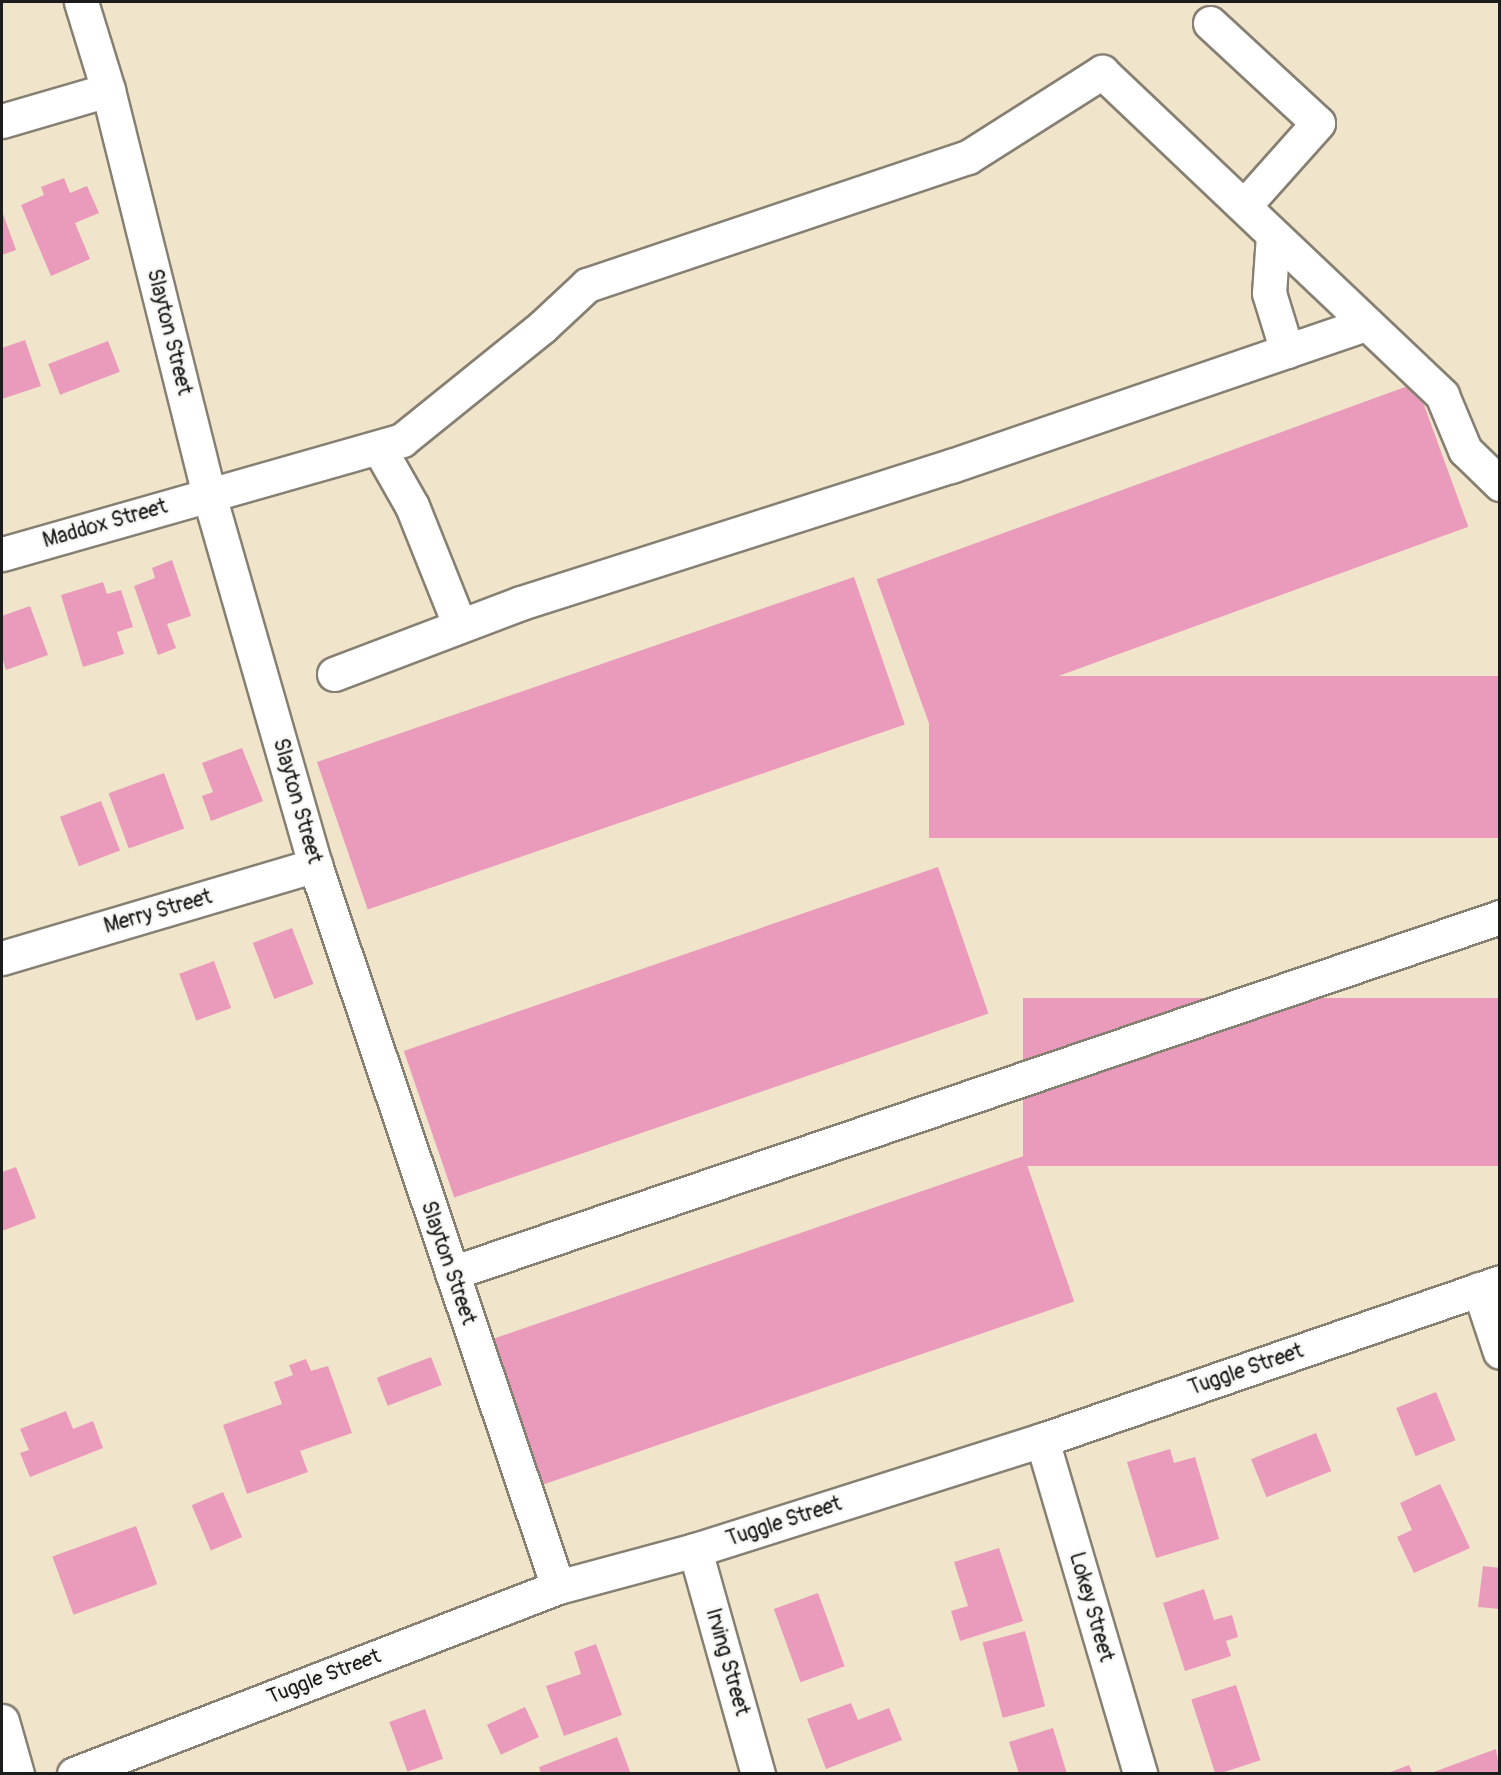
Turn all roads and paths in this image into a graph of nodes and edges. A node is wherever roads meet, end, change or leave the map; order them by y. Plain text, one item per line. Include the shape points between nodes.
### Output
1 (81, 2) edge
2 (1210, 22) dead end
3 (108, 90) junction
4 (2, 121) edge
5 (1245, 205) junction
6 (1273, 235) junction
7 (1366, 324) junction
8 (1287, 351) junction
9 (379, 448) junction
10 (1500, 484) edge
11 (209, 495) junction
12 (2, 554) edge
13 (460, 626) junction
14 (334, 674) dead end
15 (315, 865) junction
16 (1500, 917) edge
17 (2, 958) edge
18 (452, 1273) junction
19 (1489, 1286) edge
20 (1500, 1352) edge
21 (1042, 1440) junction
22 (695, 1550) junction
23 (558, 1587) junction
24 (2, 1721) edge
25 (17, 1773) edge
26 (74, 1773) edge
27 (758, 1773) edge
28 (1140, 1773) edge

1 - 3 street, Slayton Street
2 - 5 street via 1318,123
3 - 4 street
3 - 11 street, Slayton Street
5 - 6 street
5 - 9 street, Maddox Street via 1102,72 968,157 587,285 542,327 402,440
6 - 7 street
6 - 8 street via 1269,293
7 - 8 street
7 - 10 street via 1442,395 1465,450
8 - 13 street via 951,466 520,603
9 - 11 street, Maddox Street
9 - 13 street via 412,506
11 - 12 street, Maddox Street
11 - 15 street, Slayton Street
13 - 14 street
15 - 17 street, Merry Street
15 - 18 street, Slayton Street
16 - 18 street
18 - 23 street, Slayton Street
19 - 20 street
19 - 21 street, Tuggle Street
21 - 22 street, Tuggle Street
21 - 28 street, Lokey Street
22 - 23 street, Tuggle Street
22 - 27 street, Irving Street
23 - 26 street, Tuggle Street
24 - 25 street

